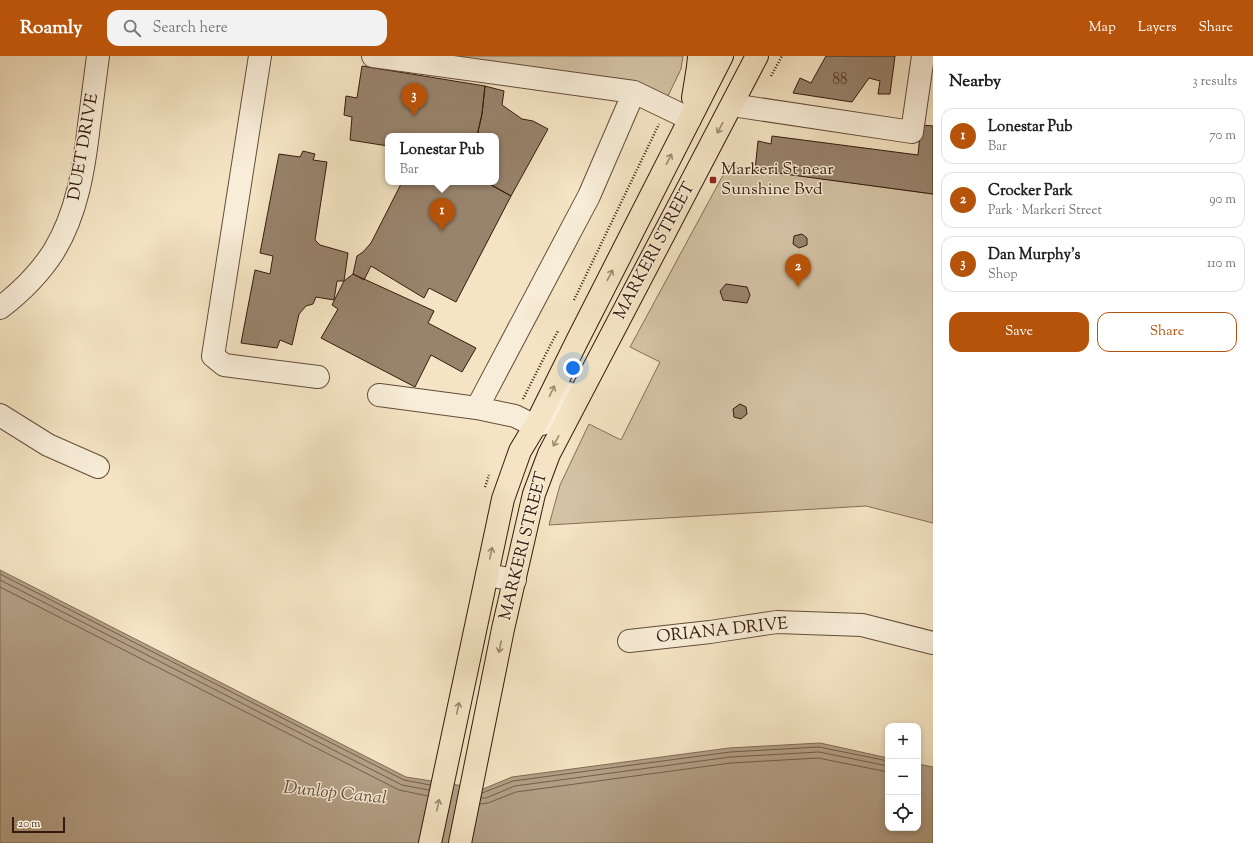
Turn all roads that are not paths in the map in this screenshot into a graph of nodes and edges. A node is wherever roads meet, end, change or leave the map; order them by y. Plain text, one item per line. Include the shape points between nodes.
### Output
1 (98, 56) edge
2 (260, 56) edge
3 (373, 56) edge
4 (699, 56) edge
5 (722, 56) edge
6 (757, 56) edge
7 (923, 56) edge
8 (634, 92) junction
9 (732, 105) junction
10 (690, 119) junction
11 (645, 270) junction
12 (0, 308) edge
13 (318, 377) dead end
14 (379, 395) dead end
15 (477, 408) junction
16 (0, 415) edge
17 (535, 426) junction
18 (98, 467) dead end
19 (487, 575) junction
20 (515, 580) junction
21 (629, 641) dead end
22 (933, 643) edge
23 (430, 843) edge
24 (460, 843) edge

1 - 12 street, DUET DRIVE via 82,173 68,224 54,251 32,280 17,296
2 - 13 street via 213,356 224,365
3 - 8 street
4 - 10 main road
5 - 10 main road, MARKERI STREET
6 - 9 main road, MARKERI STREET
7 - 9 street via 912,132
8 - 10 street
8 - 15 street via 589,196
9 -> 11 main road, MARKERI STREET
17 -> 10 main road, MARKERI STREET
11 - 17 street via 615,304 555,420
11 -> 20 main road, MARKERI STREET via 549,454 534,494
14 - 15 street
15 - 17 street via 515,416
16 - 18 street via 48,445
19 -> 17 main road, MARKERI STREET via 503,498 520,451
19 - 20 street
23 -> 19 main road, MARKERI STREET
20 -> 24 main road, MARKERI STREET
21 - 22 street, ORIANA DRIVE via 777,622 862,625

